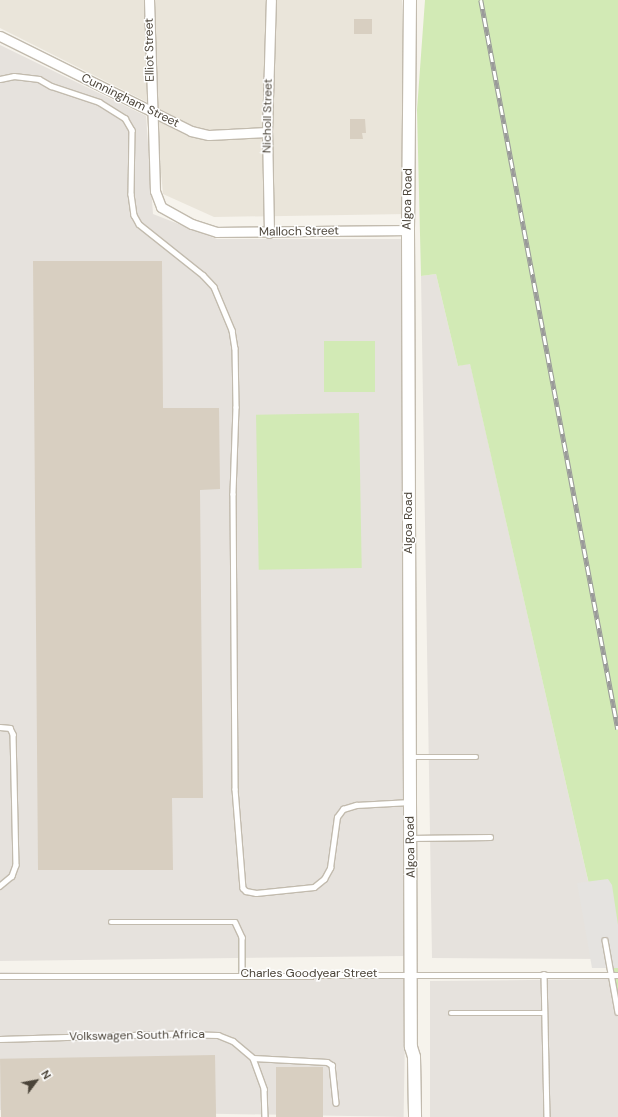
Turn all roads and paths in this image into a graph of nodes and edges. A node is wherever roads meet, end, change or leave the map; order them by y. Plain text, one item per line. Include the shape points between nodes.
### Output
1 (149, 0) edge
2 (271, 0) edge
3 (410, 0) edge
4 (0, 36) edge
5 (0, 79) edge
6 (151, 111) junction
7 (267, 132) junction
8 (192, 224) joint
9 (408, 230) junction
10 (268, 233) junction
11 (0, 727) edge
12 (409, 757) junction
13 (476, 757) dead end
14 (410, 802) junction
15 (490, 837) dead end
16 (410, 838) junction
17 (0, 886) edge
18 (111, 922) dead end
19 (605, 940) dead end
20 (611, 973) junction
21 (242, 974) junction
22 (411, 974) junction
23 (544, 974) junction
24 (618, 975) edge
25 (0, 976) edge
26 (618, 1012) edge
27 (451, 1013) dead end
28 (545, 1014) junction
29 (0, 1039) edge
30 (411, 1047) junction
31 (253, 1058) junction
32 (336, 1103) dead end
33 (264, 1117) edge
34 (406, 1117) edge
35 (415, 1117) edge
36 (546, 1117) edge

1 - 6 street, Elliot Street
2 - 7 street, Nicholl Street
3 - 9 street, Algoa Road
4 - 6 street, Cunningham Street
5 - 14 lane via 14,76 39,79 51,86 99,102 125,118 132,130 131,194 134,215 139,224 203,275 214,287 232,330 235,348 236,407 232,494 235,789 243,888 256,893 314,887 324,880 330,868 336,817 343,809 356,805
6 - 7 street, Cunningham Street via 202,134
6 - 8 street, Elliot Street via 158,201 167,212
7 - 10 street, Nicholl Street
8 - 10 street, Malloch Street via 210,231
9 - 10 street, Malloch Street
9 - 12 street, Algoa Road
11 - 17 lane via 10,728 14,734 16,865 12,876
12 - 13 lane
12 - 14 street, Algoa Road
14 - 16 street, Algoa Road
15 - 16 lane
16 - 22 street, Algoa Road
18 - 21 lane via 235,922 242,937
19 - 20 lane
20 - 23 lane, Charles Goodyear Street
20 - 24 lane, Charles Goodyear Street
20 - 26 lane
21 - 22 lane, Charles Goodyear Street
21 - 25 lane, Charles Goodyear Street
22 - 23 lane, Charles Goodyear Street
22 - 30 street, Algoa Road
23 - 28 lane
27 - 28 lane
28 - 36 lane
29 - 31 lane, Volkswagen South Africa via 218,1035 233,1041
30 - 34 street, Algoa Road via 406,1057
30 - 35 street, Algoa Road via 414,1057
31 - 32 lane via 327,1062 332,1065
31 - 33 lane via 264,1089

